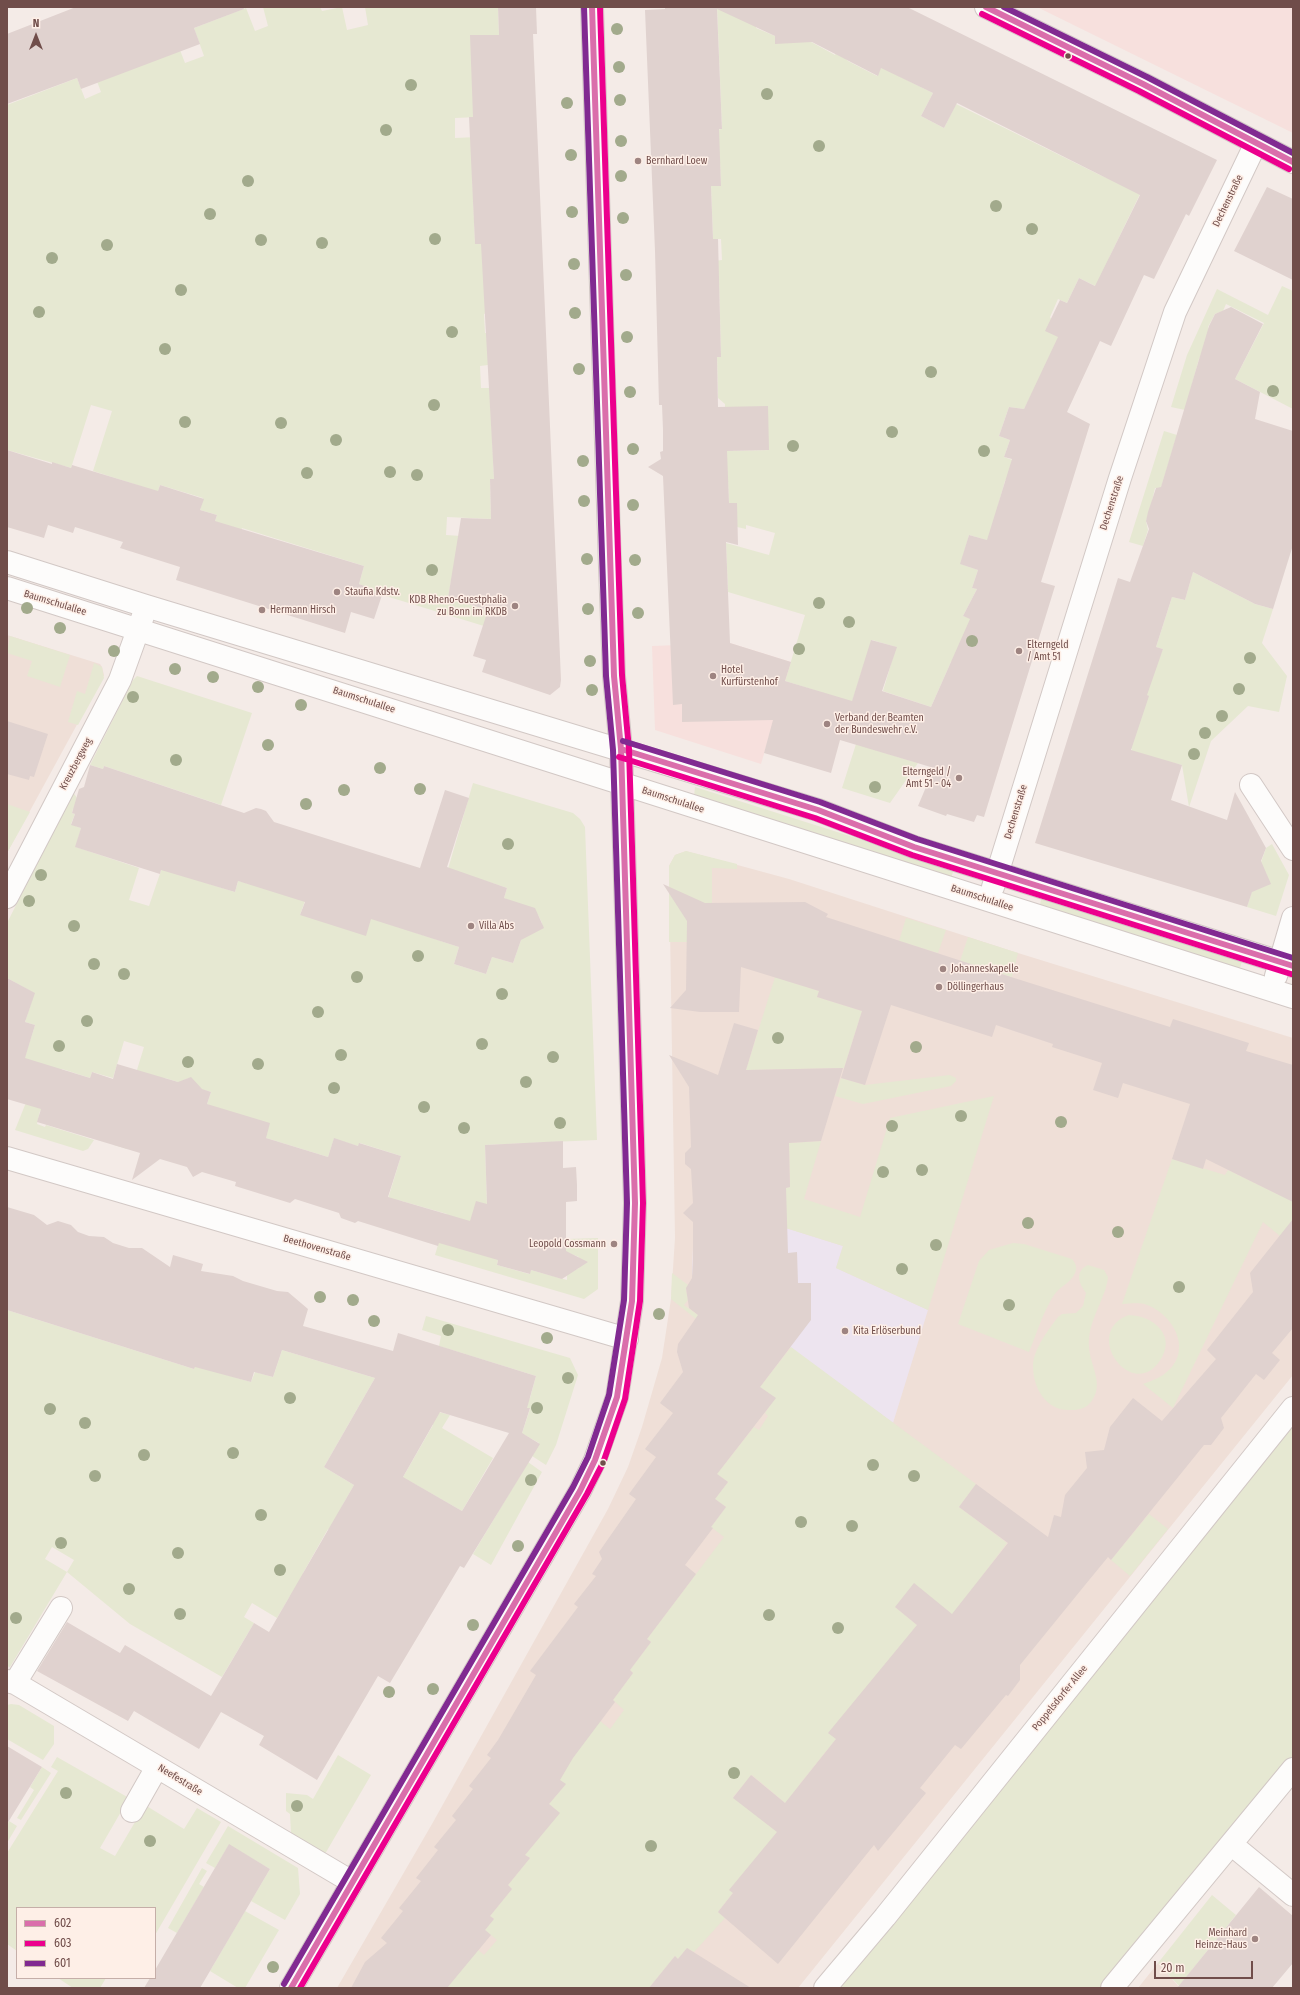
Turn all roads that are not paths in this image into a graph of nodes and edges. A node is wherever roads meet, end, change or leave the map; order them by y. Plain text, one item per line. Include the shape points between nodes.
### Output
1 (592, 7) edge
2 (986, 7) edge
3 (1256, 143) junction
4 (1293, 162) edge
5 (7, 562) edge
6 (7, 588) edge
7 (146, 606) junction
8 (139, 629) junction
9 (621, 749) junction
10 (622, 783) junction
11 (1251, 786) dead end
12 (1293, 849) edge
13 (997, 874) junction
14 (7, 897) edge
15 (989, 900) junction
16 (1293, 918) edge
17 (1286, 964) edge
18 (1272, 990) junction
19 (1293, 997) edge
20 (7, 1158) edge
21 (627, 1339) junction
22 (1293, 1408) edge
23 (61, 1608) dead end
24 (11, 1682) edge
25 (157, 1767) junction
26 (1293, 1769) edge
27 (132, 1811) dead end
28 (1231, 1844) junction
29 (352, 1882) junction
30 (1293, 1895) edge
31 (291, 1988) edge
32 (825, 1988) edge
33 (1112, 1988) edge

1 - 9 street via 614,676
2 - 3 street
3 - 4 street
3 - 13 street, Dechenstraße via 1175,312 1115,492
5 - 7 street
6 - 8 street, Baumschulallee
7 - 8 street, Kreuzbergweg
7 - 9 street
8 - 10 street, Baumschulallee
8 - 14 street, Kreuzbergweg via 120,680
9 - 10 street
9 - 13 street via 818,810 914,847
10 - 15 street, Baumschulallee
10 - 21 street via 635,1203 632,1301
11 - 12 street
13 - 15 street, Dechenstraße
13 - 17 street
15 - 18 street, Baumschulallee
16 - 17 street
17 - 18 street
18 - 19 street, Baumschulallee
20 - 21 street, Beethovenstraße
21 - 29 street via 617,1397 588,1475 518,1601
22 - 32 street, Poppelsdorfer Allee via 885,1917
23 - 24 street
24 - 25 street, Neefestraße
25 - 27 street
25 - 29 street, Neefestraße
26 - 28 street
28 - 30 street
28 - 33 street
29 - 31 street

